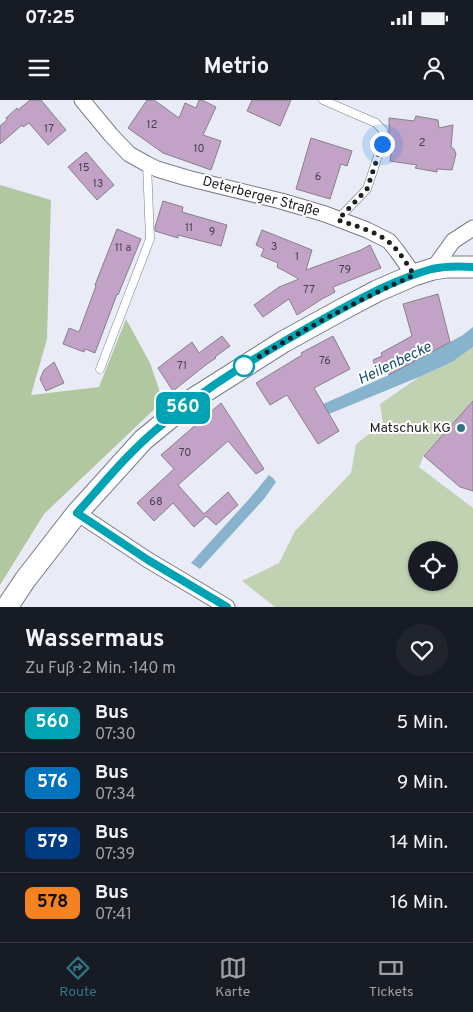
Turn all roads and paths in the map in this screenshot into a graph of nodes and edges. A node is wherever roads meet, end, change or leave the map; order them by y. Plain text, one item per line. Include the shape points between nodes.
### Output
1 (82, 100) edge
2 (323, 100) edge
3 (147, 164) junction
4 (338, 220) junction
5 (473, 228) edge
6 (473, 267) edge
7 (424, 272) junction
8 (100, 369) dead end
9 (77, 513) junction
10 (7, 607) edge
11 (227, 607) edge

1 - 3 street, Deterberger Straße via 129,154
2 - 4 lane via 376,123 383,130 382,144 367,189
3 - 4 street, Deterberger Straße via 179,176 281,201
3 - 8 lane via 150,239
4 - 7 street, Deterberger Straße via 388,241
5 - 7 street via 453,241
6 - 7 main road via 446,267
7 - 9 main road via 348,306 283,342 193,399 143,440
9 - 10 main road
9 - 11 street

